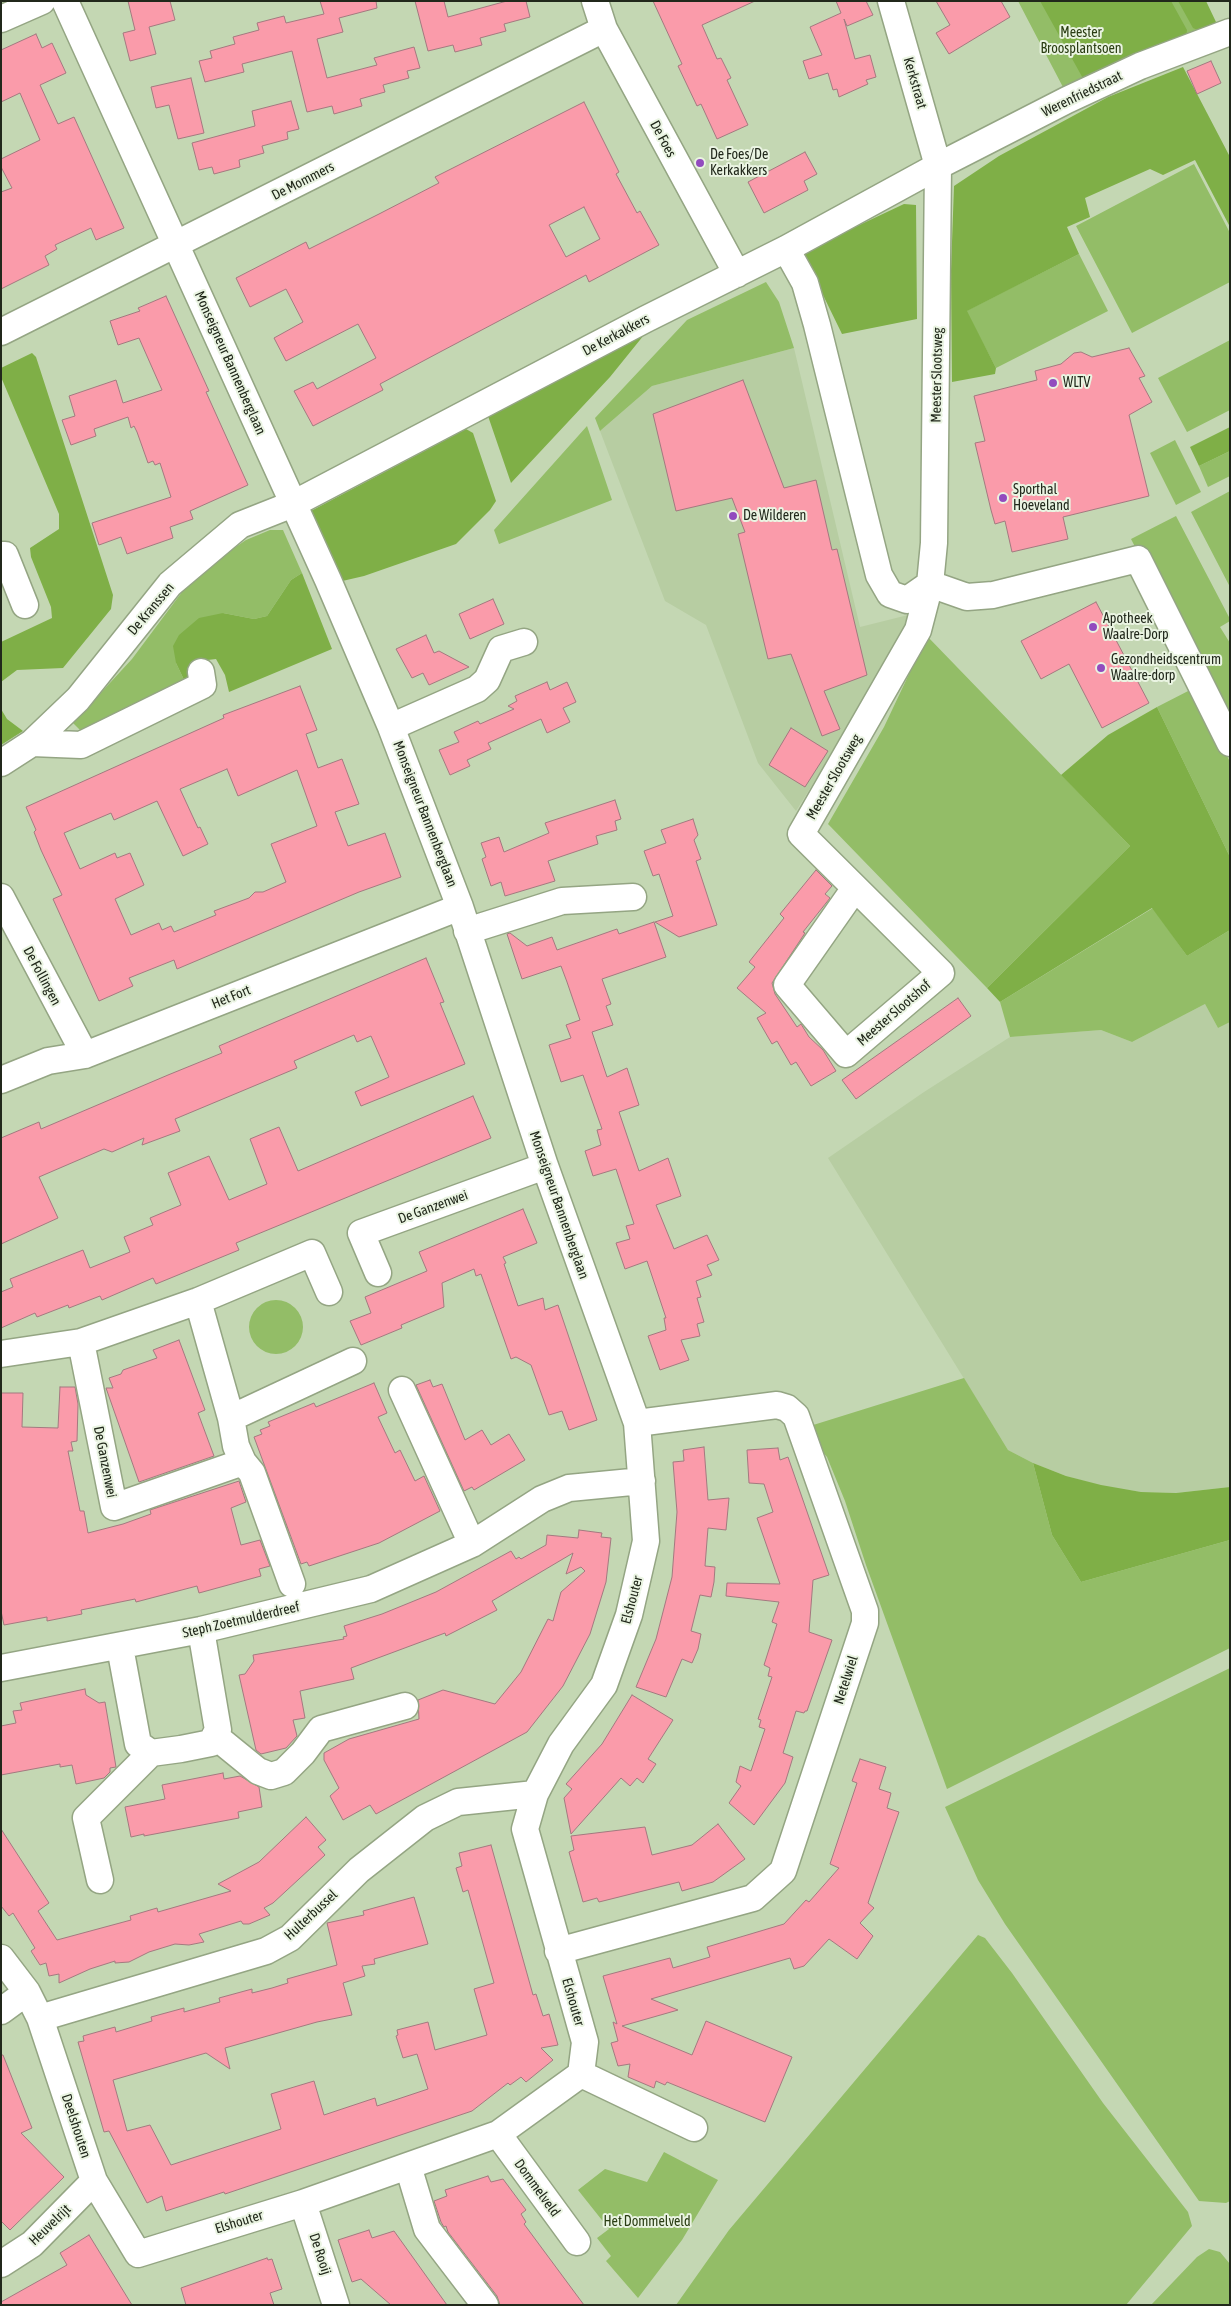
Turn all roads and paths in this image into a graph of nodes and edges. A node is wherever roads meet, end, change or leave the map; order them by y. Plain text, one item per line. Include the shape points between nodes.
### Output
1 (42, 1) edge
2 (65, 1) edge
3 (595, 1) edge
4 (891, 1) edge
5 (1, 19) edge
6 (604, 29) junction
7 (1230, 32) edge
8 (938, 166) junction
9 (176, 244) junction
10 (786, 249) junction
11 (736, 274) junction
12 (1, 332) edge
13 (293, 504) junction
14 (1, 555) edge
15 (930, 584) junction
16 (25, 605) dead end
17 (524, 642) dead end
18 (201, 672) dead end
19 (391, 726) junction
20 (32, 743) junction
21 (1230, 743) edge
22 (1, 764) edge
23 (800, 834) joint
24 (855, 888) junction
25 (1, 897) edge
26 (634, 897) dead end
27 (463, 919) junction
28 (85, 1055) junction
29 (1, 1080) edge
30 (545, 1166) junction
31 (378, 1273) dead end
32 (329, 1292) dead end
33 (198, 1301) junction
34 (81, 1342) junction
35 (1, 1354) edge
36 (354, 1361) dead end
37 (402, 1390) dead end
38 (231, 1418) junction
39 (637, 1423) junction
40 (243, 1462) junction
41 (642, 1481) junction
42 (472, 1544) junction
43 (292, 1584) dead end
44 (201, 1630) junction
45 (120, 1647) junction
46 (1, 1668) edge
47 (405, 1706) dead end
48 (215, 1736) junction
49 (151, 1753) junction
50 (535, 1794) junction
51 (100, 1880) dead end
52 (558, 1951) junction
53 (1, 1958) edge
54 (27, 1992) junction
55 (1, 2010) edge
56 (40, 2018) junction
57 (581, 2074) junction
58 (694, 2128) dead end
59 (498, 2134) junction
60 (408, 2166) junction
61 (94, 2182) junction
62 (303, 2203) junction
63 (577, 2242) dead end
64 (138, 2254) joint
65 (3, 2260) edge
66 (336, 2305) edge
67 (484, 2305) edge

1 - 5 street
2 - 9 street, Monseigneur Bannenberglaan
3 - 6 street, De Foes
4 - 8 street, Kerkstraat
6 - 9 street, De Mommers
6 - 11 street, De Foes
7 - 8 street, Werenfriedstraat via 1140,66
8 - 10 street, De Kerkakkers
8 - 15 street, Meester Slootsweg via 934,542
9 - 12 street, De Mommers
9 - 13 street, Monseigneur Bannenberglaan
10 - 11 street, De Kerkakkers
10 - 15 street via 805,283 813,308 879,575 890,594 907,600
11 - 13 street, De Kerkakkers
13 - 19 street, Monseigneur Bannenberglaan
13 - 20 street, De Kranssen via 240,525 170,584 78,699
14 - 16 street via 5,555
15 - 21 street via 967,597 993,594 1138,559
15 - 23 street, Meester Slootsweg via 918,630
17 - 19 street, Monseigneur Bannenberglaan via 501,649 487,680 477,689
18 - 20 street via 204,684 81,745
19 - 27 street, Monseigneur Bannenberglaan
20 - 22 street, De Kranssen
23 - 24 street, Meester Slootshof
24 - 24 street, Meester Slootshof via 787,985 846,1054 941,973
25 - 28 street, De Follingen
26 - 27 street via 562,901
27 - 28 street, Het Fort
27 - 30 street, Monseigneur Bannenberglaan
28 - 29 street, Het Fort via 48,1061
30 - 31 street, De Ganzenwei via 361,1233
30 - 39 street, Monseigneur Bannenberglaan
32 - 33 street via 312,1253
33 - 34 street
33 - 38 street
34 - 35 street
34 - 40 street, De Ganzenwei via 114,1506
36 - 38 street
37 - 42 street
38 - 40 street via 236,1446
39 - 41 street, Monseigneur Bannenberglaan
39 - 52 street, Netelwiel via 777,1405 787,1408 796,1416 864,1611 865,1623 783,1871 753,1898
40 - 43 street via 252,1473
41 - 42 street, Steph Zoetmulderdreef via 569,1488 542,1499
41 - 50 street, Elshouter via 646,1541 629,1615 604,1685 561,1744
42 - 44 street, Steph Zoetmulderdreef via 371,1589
44 - 45 street, Steph Zoetmulderdreef
44 - 48 street via 218,1730
45 - 46 street, Steph Zoetmulderdreef
45 - 49 street via 138,1744
47 - 48 street via 321,1728 284,1772 271,1776 258,1771
48 - 49 street via 211,1743
49 - 51 street via 86,1818
50 - 52 street, Elshouter via 525,1829
50 - 56 street, Hulterbussel via 458,1802 425,1818 359,1870 290,1938 266,1951
52 - 57 street, Elshouter via 585,2042
53 - 54 street, Deelshouten
54 - 55 street
54 - 56 street, Deelshouten
56 - 61 street, Deelshouten
57 - 58 street
57 - 59 street, Elshouter
59 - 60 street, Elshouter
59 - 63 street, Dommelveld
60 - 62 street, Elshouter
60 - 67 street via 427,2229
61 - 64 street, Deelshouten
61 - 65 street, Heuvelrijt via 32,2244
62 - 64 street, Elshouter
62 - 66 street, De Rooij

